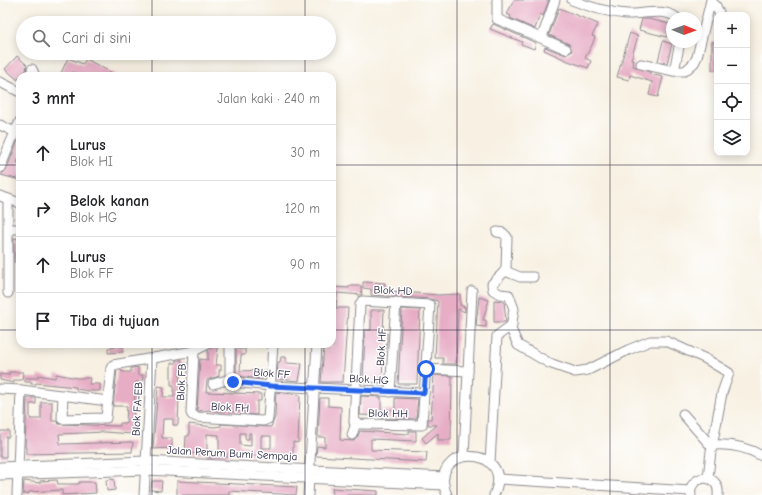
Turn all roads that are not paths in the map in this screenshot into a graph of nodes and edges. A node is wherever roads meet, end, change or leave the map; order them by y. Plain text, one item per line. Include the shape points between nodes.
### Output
1 (497, 0) edge
2 (555, 0) edge
3 (572, 0) edge
4 (711, 1) edge
5 (719, 12) edge
6 (666, 13) edge
7 (542, 37) junction
8 (679, 48) edge
9 (566, 49) dead end
10 (641, 64) dead end
11 (674, 71) junction
12 (0, 82) edge
13 (16, 90) edge
14 (0, 125) edge
15 (15, 132) joint
16 (0, 168) edge
17 (4, 197) edge
18 (16, 202) edge
19 (9, 229) junction
20 (16, 229) edge
21 (497, 232) dead end
22 (4, 254) edge
23 (505, 271) junction
24 (533, 277) dead end
25 (472, 291) dead end
26 (8, 293) dead end
27 (396, 302) junction
28 (512, 325) junction
29 (200, 348) edge
30 (230, 348) edge
31 (273, 348) edge
32 (317, 348) edge
33 (194, 351) junction
34 (152, 359) junction
35 (426, 369) junction
36 (468, 370) junction
37 (230, 379) junction
38 (213, 384) dead end
39 (271, 386) junction
40 (314, 388) junction
41 (0, 389) edge
42 (21, 390) junction
43 (354, 391) junction
44 (390, 392) junction
45 (424, 393) junction
46 (63, 395) junction
47 (108, 401) junction
48 (192, 414) joint
49 (683, 414) dead end
50 (355, 421) junction
51 (352, 435) dead end
52 (712, 447) junction
53 (464, 456) junction
54 (762, 456) edge
55 (490, 463) junction
56 (146, 465) junction
57 (0, 466) edge
58 (308, 469) junction
59 (18, 470) junction
60 (0, 475) edge
61 (309, 478) junction
62 (708, 478) junction
63 (498, 479) junction
64 (444, 481) junction
65 (610, 491) edge
66 (690, 493) edge
67 (17, 495) edge
68 (144, 495) edge
69 (308, 495) edge
70 (447, 495) edge
71 (494, 495) edge
72 (718, 495) edge

1 - 7 street via 497,19
2 - 7 street
3 - 6 street via 602,10 628,14
4 - 5 street
4 - 11 street via 694,63 685,72
7 - 9 street
8 - 11 street
10 - 11 street
12 - 13 street
14 - 15 street
15 - 16 street
17 - 18 street
17 - 19 street
19 - 20 street
19 - 22 street
21 - 23 street via 507,237
22 - 26 street
23 - 24 street via 520,277
23 - 28 street via 492,284 493,290 509,295 514,309
25 - 36 street
27 - 35 street, Blok HD via 430,305
27 - 43 street, Blok HD via 362,301
27 - 44 street, Blok HF
28 - 52 street via 511,329 518,345 549,362 575,372 588,370 650,341 666,341 725,369 729,373 722,393
28 - 55 street via 497,336
29 - 33 street
30 - 37 street
31 - 39 street
32 - 40 street
33 - 34 street
33 - 48 street, Blok FB
34 - 47 street via 113,365
34 - 56 street, Blok FA-EB
35 - 36 street
35 - 45 street
36 - 53 street
37 - 38 street
37 - 39 street, Blok FF via 233,382
39 - 40 street, Blok FF
39 - 48 street, Blok FH via 268,419 263,421 204,418
40 - 43 street, Blok HG
40 - 58 street
41 - 42 street
42 - 46 street
42 - 59 street
43 - 44 street, Blok HG
43 - 50 street
44 - 45 street, Blok HG
45 - 50 street, Blok HH via 424,422 420,426
46 - 47 street
46 - 47 street via 62,419 106,418
49 - 52 street
50 - 51 street
52 - 54 street via 719,445 753,450
52 - 62 street
53 - 55 street via 473,455
53 - 64 street via 451,463
55 - 63 street
56 - 58 street, Jalan Perum Bumi Sempaja
56 - 59 street, Jalan Perum Bumi Sempaja
56 - 61 street, Jalan Perum Bumi Sempaja
56 - 68 street, Blok FA-EB
57 - 59 street
58 - 61 street
58 - 64 street, Jalan Perum Bumi Sempaja
59 - 60 street
59 - 67 street
61 - 64 street, Jalan Perum Bumi Sempaja
61 - 69 street
62 - 66 street via 695,481
62 - 72 street via 718,487
63 - 65 street
63 - 71 street
64 - 70 street
65 - 66 street

